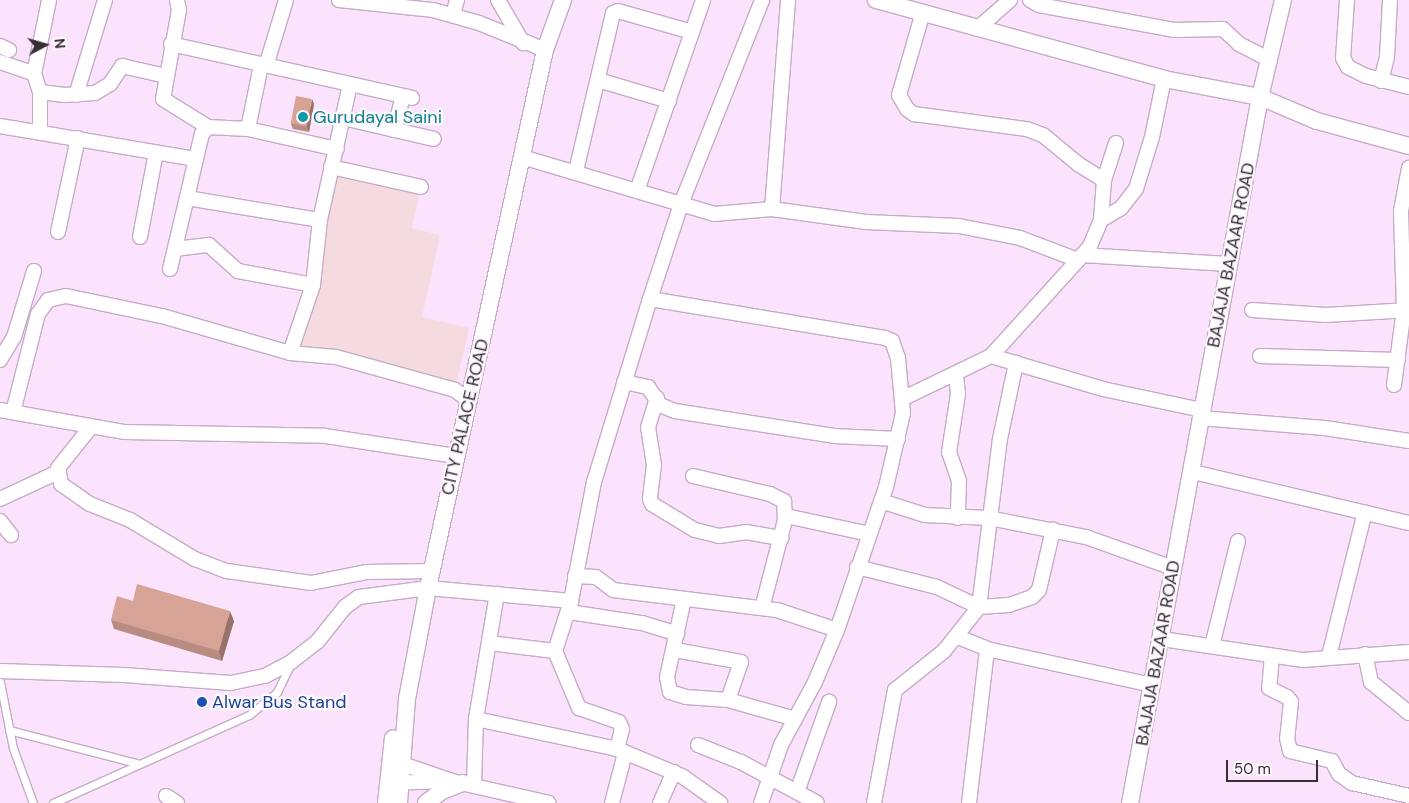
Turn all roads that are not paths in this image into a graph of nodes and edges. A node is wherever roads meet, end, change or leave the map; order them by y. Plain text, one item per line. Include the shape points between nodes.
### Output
1 (49, 0) edge
2 (105, 0) edge
3 (177, 0) edge
4 (286, 0) edge
5 (339, 0) edge
6 (457, 0) edge
7 (498, 0) edge
8 (550, 0) edge
9 (563, 0) edge
10 (702, 0) edge
11 (762, 0) edge
12 (788, 0) edge
13 (876, 0) edge
14 (1010, 0) edge
15 (1030, 0) edge
16 (1283, 0) edge
17 (1347, 0) edge
18 (1390, 0) edge
19 (385, 3) edge
20 (923, 12) junction
21 (453, 15) junction
22 (977, 29) junction
23 (692, 32) junction
24 (549, 34) junction
25 (523, 43) junction
26 (172, 44) junction
27 (545, 50) junction
28 (1270, 60) junction
29 (0, 62) edge
30 (263, 65) junction
31 (34, 74) junction
32 (166, 76) junction
33 (1164, 79) junction
34 (598, 80) junction
35 (1381, 81) junction
36 (350, 85) junction
37 (1409, 87) edge
38 (40, 92) junction
39 (76, 96) junction
40 (1260, 97) junction
41 (669, 101) junction
42 (343, 118) junction
43 (0, 126) edge
44 (208, 127) junction
45 (248, 129) junction
46 (394, 130) junction
47 (40, 131) junction
48 (78, 138) junction
49 (434, 140) dead end
50 (1116, 143) dead end
51 (1409, 145) edge
52 (337, 149) junction
53 (156, 152) junction
54 (522, 157) junction
55 (196, 159) junction
56 (331, 167) junction
57 (1409, 168) edge
58 (576, 172) junction
59 (1104, 180) junction
60 (421, 187) dead end
61 (637, 191) junction
62 (187, 198) junction
63 (681, 204) junction
64 (772, 210) junction
65 (320, 220) junction
66 (1101, 220) junction
67 (58, 232) dead end
68 (140, 237) dead end
69 (175, 249) junction
70 (1080, 258) junction
71 (1228, 264) junction
72 (170, 269) dead end
73 (34, 271) dead end
74 (313, 285) junction
75 (650, 299) junction
76 (1252, 310) dead end
77 (1406, 310) edge
78 (290, 353) junction
79 (991, 356) junction
80 (1260, 356) dead end
81 (0, 360) edge
82 (1398, 360) junction
83 (1016, 363) junction
84 (956, 375) junction
85 (624, 382) junction
86 (1394, 385) dead end
87 (657, 398) junction
88 (904, 398) junction
89 (469, 401) junction
90 (7, 411) edge
91 (1201, 414) junction
92 (90, 428) junction
93 (898, 439) junction
94 (1409, 442) edge
95 (455, 456) junction
96 (1193, 472) junction
97 (56, 473) junction
98 (693, 476) dead end
99 (0, 499) edge
100 (881, 501) junction
101 (1365, 512) junction
102 (786, 516) junction
103 (958, 518) junction
104 (989, 518) junction
105 (0, 521) edge
106 (1409, 523) edge
107 (1053, 530) junction
108 (869, 534) junction
109 (11, 535) dead end
110 (781, 538) junction
111 (1238, 541) dead end
112 (857, 567) junction
113 (1173, 568) junction
114 (431, 570) junction
115 (575, 576) junction
116 (428, 588) junction
117 (497, 594) junction
118 (684, 599) junction
119 (570, 606) junction
120 (979, 607) junction
121 (762, 608) junction
122 (836, 630) junction
123 (677, 634) junction
124 (958, 637) junction
125 (1162, 639) junction
126 (489, 643) junction
127 (1212, 646) junction
128 (987, 649) junction
129 (675, 650) junction
130 (555, 651) junction
131 (1409, 652) edge
132 (1365, 654) junction
133 (1272, 656) junction
134 (1329, 656) junction
135 (292, 662) junction
136 (0, 671) edge
137 (0, 682) edge
138 (1152, 685) junction
139 (728, 700) junction
140 (829, 702) dead end
141 (1409, 713) edge
142 (795, 719) junction
143 (476, 720) junction
144 (9, 730) junction
145 (698, 745) dead end
146 (621, 751) junction
147 (395, 761) junction
148 (140, 764) junction
149 (674, 772) junction
150 (769, 776) junction
151 (393, 783) junction
152 (463, 783) junction
153 (797, 792) junction
154 (1409, 796) edge
155 (33, 803) edge
156 (53, 803) edge
157 (386, 803) edge
158 (399, 803) edge
159 (426, 803) edge
160 (549, 803) edge
161 (612, 803) edge
162 (660, 803) edge
163 (720, 803) edge
164 (761, 803) edge
165 (817, 803) edge
166 (874, 803) edge
167 (969, 803) edge
168 (1130, 803) edge

1 - 31 street
2 - 39 street
3 - 26 street via 179,10
4 - 30 street
5 - 19 street
6 - 21 street
7 - 25 street
8 - 24 street, CITY PALACE ROAD
9 - 24 street, CITY PALACE ROAD
10 - 23 street
11 - 63 street
12 - 64 street
13 - 20 street
14 - 22 street
15 - 28 street via 1039,5 1174,30 1223,30 1239,44
16 - 28 street, BAJAJA BAZAAR ROAD
17 - 35 street via 1343,58 1356,72
18 - 35 street via 1387,57
19 - 21 street
20 - 22 street
20 - 59 street via 899,94 907,109 914,114 1043,134 1078,164
21 - 25 street
22 - 33 street
23 - 34 street via 623,12 613,13
23 - 41 street
24 - 27 street, CITY PALACE ROAD
25 - 27 street
26 - 30 street
26 - 32 street
27 - 54 street, CITY PALACE ROAD
28 - 40 street, BAJAJA BAZAAR ROAD
29 - 31 street
30 - 36 street
30 - 45 street
31 - 38 street
32 - 39 street via 122,66 103,90
32 - 44 street via 163,99
33 - 40 street
33 - 66 street via 1136,189 1121,208
34 - 41 street
34 - 58 street
35 - 37 street
36 - 42 street
36 - 46 street via 408,97
38 - 39 street
38 - 47 street
40 - 51 street via 1317,121
40 - 71 street, BAJAJA BAZAAR ROAD
41 - 61 street
42 - 46 street
42 - 52 street
43 - 47 street
44 - 45 street
44 - 55 street via 202,134
45 - 52 street
46 - 49 street
47 - 48 street
48 - 53 street
48 - 67 street
50 - 59 street
52 - 56 street
53 - 55 street
53 - 68 street
54 - 58 street
54 - 89 street, CITY PALACE ROAD
55 - 62 street
56 - 60 street
56 - 65 street
57 - 77 street via 1402,198 1400,231
58 - 61 street
59 - 66 street
61 - 63 street
62 - 65 street
62 - 69 street
63 - 64 street via 723,216
63 - 75 street
64 - 70 street via 866,222 971,227 1020,238
65 - 74 street
66 - 70 street
69 - 72 street
69 - 74 street via 209,245 238,271
70 - 71 street
70 - 79 street
71 - 91 street, BAJAJA BAZAAR ROAD
73 - 81 street via 14,337
74 - 78 street
75 - 85 street
75 - 88 street via 885,338 892,341 896,349
76 - 77 street via 1366,315
77 - 82 street
78 - 89 street via 336,357 455,390
78 - 90 street via 147,312 55,296 38,314
79 - 83 street
79 - 84 street
80 - 82 street
82 - 86 street
83 - 91 street
83 - 104 street via 1000,439
84 - 88 street
84 - 103 street via 958,394 949,452 959,481
85 - 87 street via 648,387
85 - 115 street via 594,482
87 - 93 street via 667,409 708,418 834,436
87 - 110 street via 648,427 654,465 652,504 695,530 719,536 746,532
88 - 93 street
89 - 95 street, CITY PALACE ROAD
90 - 92 street
91 - 94 street via 1325,428
91 - 96 street, BAJAJA BAZAAR ROAD
92 - 95 street via 134,432 326,436
92 - 97 street
93 - 100 street
95 - 114 street, CITY PALACE ROAD
96 - 101 street
96 - 113 street, BAJAJA BAZAAR ROAD
97 - 99 street
97 - 114 street via 61,484 90,504 130,520 182,553 227,571 312,583 366,572
98 - 102 street via 777,497 784,501
100 - 103 street via 925,515
100 - 108 street
101 - 106 street
101 - 134 street
102 - 108 street
102 - 110 street
103 - 104 street
104 - 107 street
104 - 120 street
105 - 109 street
107 - 113 street via 1086,536
107 - 120 street via 1039,590 1021,602
108 - 112 street
110 - 121 street
111 - 127 street
112 - 120 street via 937,587
112 - 122 street
113 - 125 street, BAJAJA BAZAAR ROAD
114 - 116 street, CITY PALACE ROAD
115 - 118 street via 596,577 612,590
115 - 119 street
116 - 117 street
116 - 135 street via 352,600 317,642
116 - 147 street, CITY PALACE ROAD
117 - 119 street
117 - 126 street
118 - 121 street
118 - 123 street
119 - 123 street
119 - 130 street
120 - 124 street
121 - 122 street
122 - 142 street via 815,682
123 - 129 street
124 - 128 street
124 - 166 street via 895,690
125 - 127 street
125 - 138 street, BAJAJA BAZAAR ROAD
126 - 130 street
126 - 143 street
127 - 133 street
128 - 138 street
128 - 167 street
129 - 139 street via 667,677 670,692 686,697
129 - 139 street via 741,662
130 - 146 street via 579,708 619,722 622,729
131 - 132 street
132 - 134 street
132 - 141 street via 1371,682
133 - 134 street via 1302,660
133 - 154 street via 1269,688 1291,702 1287,738 1290,751 1332,761 1339,774 1352,783
135 - 136 street via 265,676 220,684 124,675
135 - 148 lane via 277,692 250,715
137 - 144 lane
138 - 168 street, BAJAJA BAZAAR ROAD
139 - 142 street
140 - 153 street
142 - 150 street
143 - 146 street
143 - 152 street
144 - 148 lane
144 - 155 lane
145 - 150 street
146 - 149 street
146 - 161 street
147 - 151 street, CITY PALACE ROAD
147 - 152 street
148 - 156 lane
149 - 162 street
149 - 163 street
150 - 153 street
150 - 164 street
151 - 152 street
151 - 157 street
151 - 158 street, CITY PALACE ROAD
152 - 159 street via 442,791
152 - 160 street
153 - 165 street

